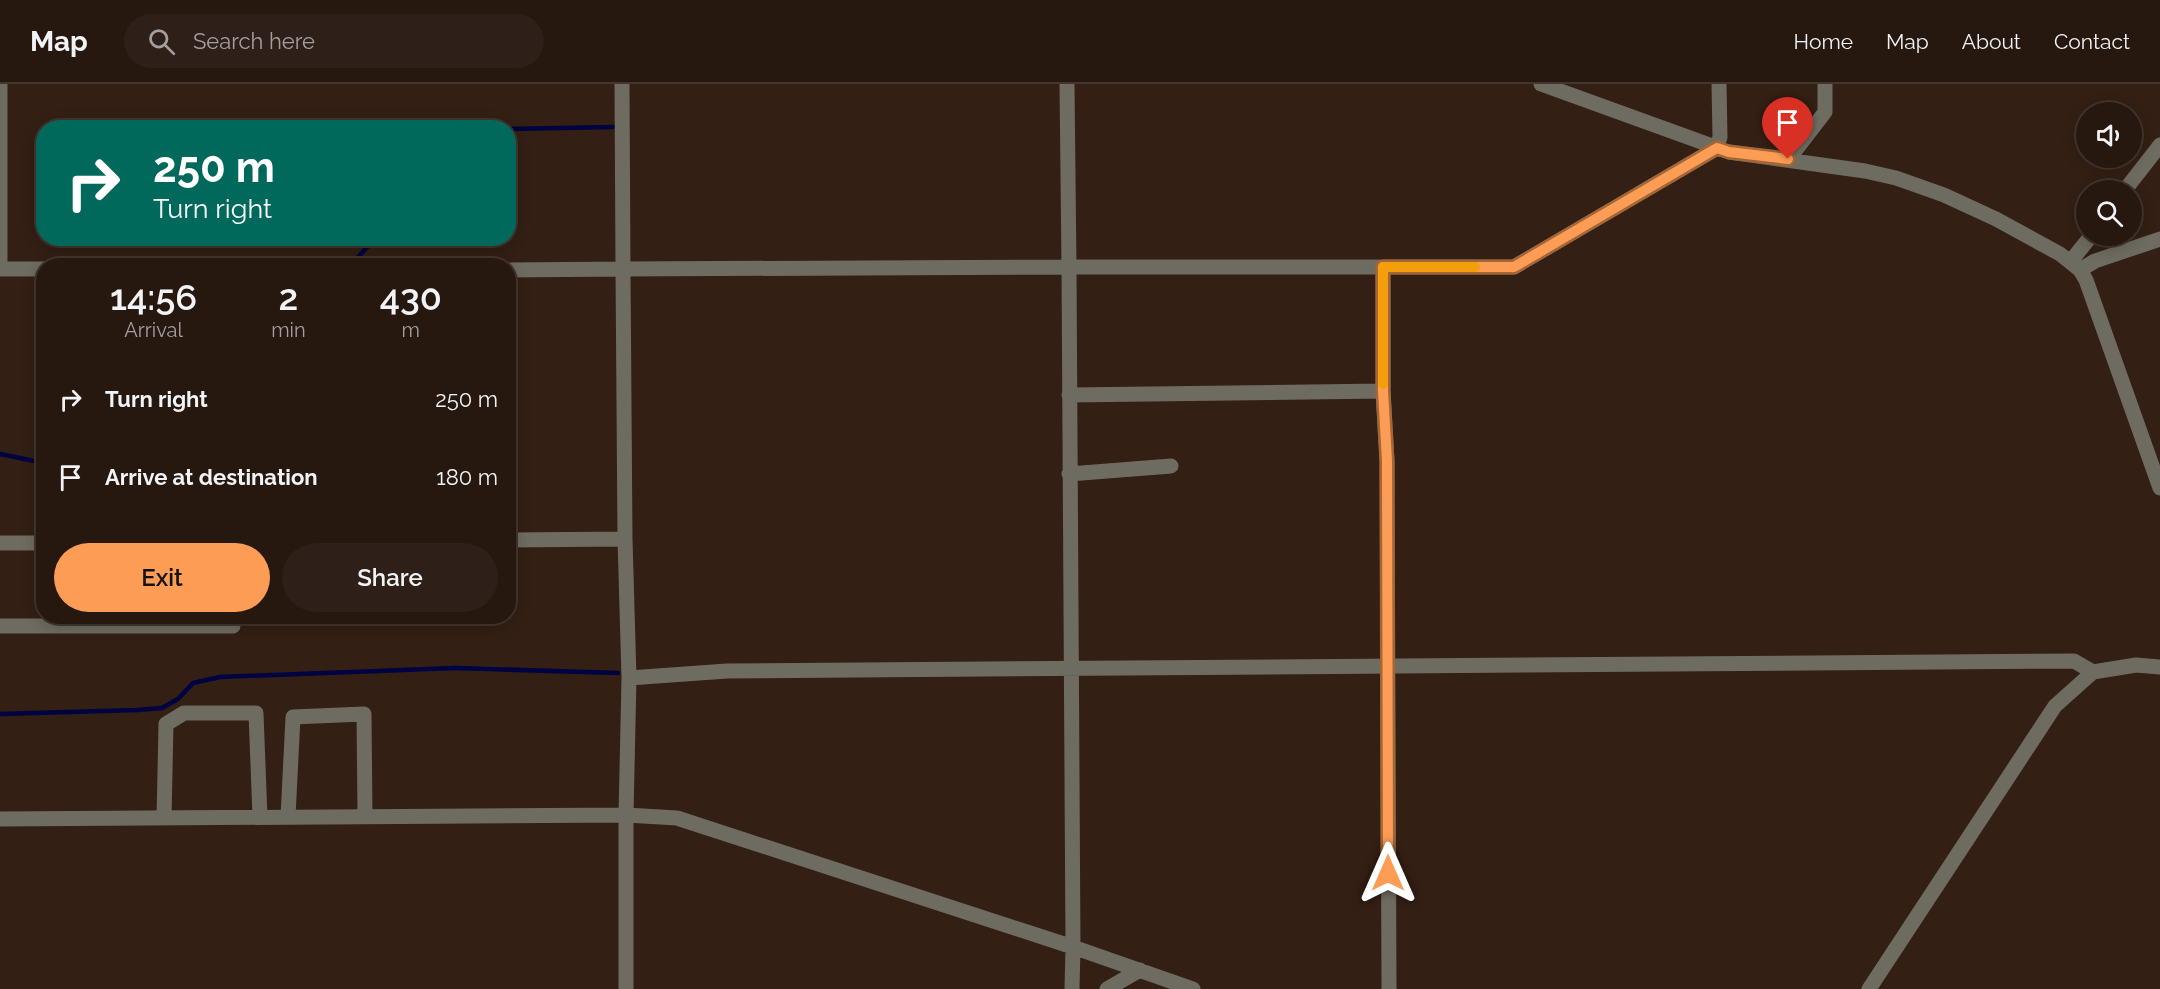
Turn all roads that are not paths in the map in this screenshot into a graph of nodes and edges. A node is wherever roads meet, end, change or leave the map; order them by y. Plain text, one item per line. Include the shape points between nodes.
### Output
1 (0, 84) edge
2 (622, 84) edge
3 (1066, 84) edge
4 (1541, 84) edge
5 (1719, 84) edge
6 (1825, 84) edge
7 (2160, 146) edge
8 (1717, 148) junction
9 (1788, 159) junction
10 (2134, 180) edge
11 (2160, 239) edge
12 (2086, 246) edge
13 (0, 263) edge
14 (2076, 266) junction
15 (1069, 267) junction
16 (1383, 267) junction
17 (0, 269) edge
18 (36, 269) edge
19 (623, 269) junction
20 (516, 270) edge
21 (1383, 391) junction
22 (1069, 395) junction
23 (1171, 466) dead end
24 (1069, 474) junction
25 (2160, 488) edge
26 (625, 539) junction
27 (516, 540) edge
28 (0, 543) edge
29 (36, 543) edge
30 (56, 624) edge
31 (196, 624) edge
32 (233, 624) edge
33 (0, 626) edge
34 (1388, 665) junction
35 (2160, 666) edge
36 (1071, 669) junction
37 (2093, 672) junction
38 (629, 678) junction
39 (626, 815) junction
40 (365, 816) junction
41 (260, 817) junction
42 (288, 817) junction
43 (164, 818) junction
44 (0, 819) edge
45 (1072, 947) junction
46 (1140, 970) junction
47 (627, 989) edge
48 (1072, 989) edge
49 (1107, 989) edge
50 (1193, 989) edge
51 (1389, 989) edge
52 (1869, 989) edge

1 - 13 street
2 - 19 street
3 - 15 street
4 - 8 street
5 - 8 street
6 - 9 street via 1825,112
7 - 10 street
8 - 9 street
8 - 16 street via 1514,267
9 - 14 street via 1896,178 1934,192 1996,219
11 - 14 street
12 - 14 street
14 - 25 street via 2086,280
15 - 16 street
15 - 19 street
15 - 22 street
16 - 21 street
17 - 18 street
19 - 20 street
19 - 26 street
21 - 22 street
21 - 34 street
22 - 24 street
23 - 24 street
24 - 36 street
26 - 27 street
26 - 38 street
28 - 29 street
30 - 33 street
31 - 32 street
34 - 36 street
34 - 37 street via 2074,661
34 - 51 street
35 - 37 street via 2136,665
36 - 38 street via 728,672
36 - 45 street
37 - 52 street via 2055,706
38 - 39 street
39 - 40 street
39 - 45 street via 676,818
39 - 47 street
40 - 42 street
40 - 42 street via 364,714 293,717
41 - 42 street
41 - 43 street
41 - 43 street via 256,713 184,712 166,724
43 - 44 street
45 - 46 street
45 - 48 street
46 - 49 street
46 - 50 street

